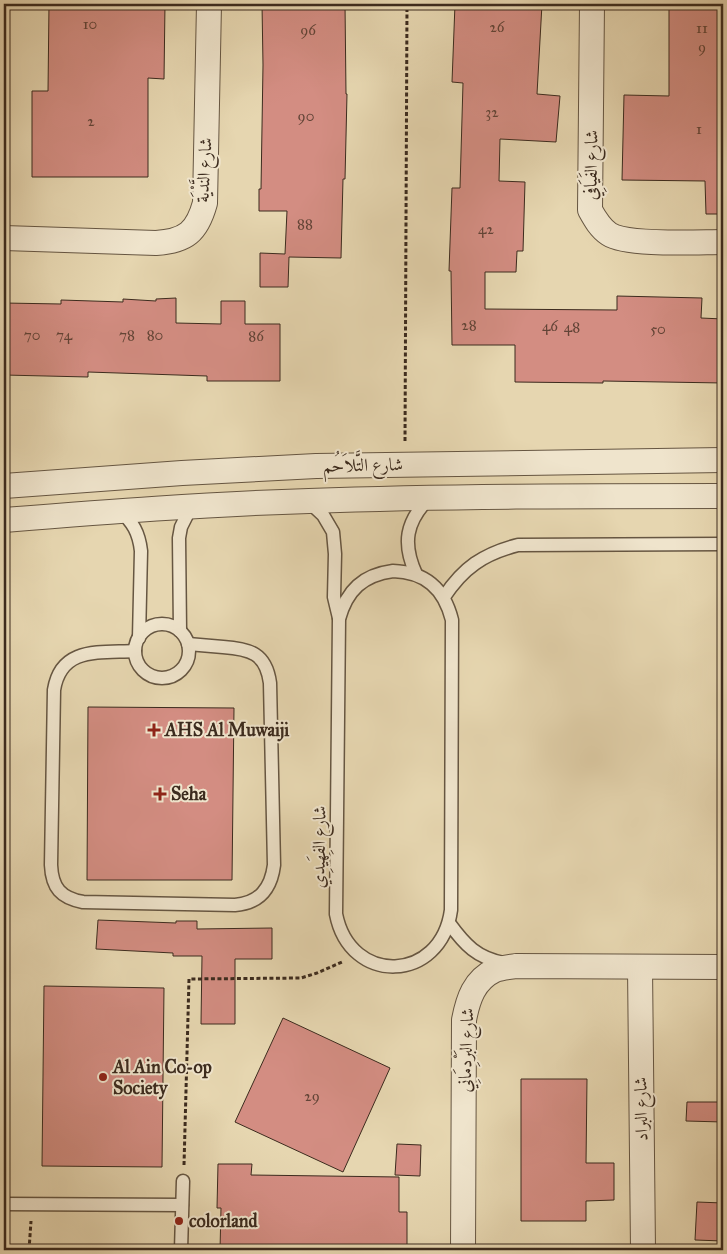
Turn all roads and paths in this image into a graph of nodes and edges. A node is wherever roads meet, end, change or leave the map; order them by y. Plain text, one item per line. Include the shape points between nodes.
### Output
1 (209, 4) edge
2 (407, 4) edge
3 (592, 4) edge
4 (4, 238) edge
5 (723, 242) edge
6 (723, 460) edge
7 (405, 464) junction
8 (4, 486) edge
9 (723, 496) edge
10 (430, 497) junction
11 (308, 500) junction
12 (191, 506) junction
13 (119, 510) junction
14 (4, 520) edge
15 (723, 544) edge
16 (416, 574) junction
17 (444, 597) junction
18 (339, 619) junction
19 (180, 632) junction
20 (139, 638) junction
21 (188, 644) junction
22 (135, 650) junction
23 (449, 923) junction
24 (358, 955) junction
25 (516, 966) junction
26 (640, 967) junction
27 (723, 967) edge
28 (183, 1181) joint
29 (32, 1203) junction
30 (4, 1204) edge
31 (182, 1205) junction
32 (29, 1250) edge
33 (181, 1250) edge
34 (463, 1250) edge
35 (643, 1250) edge

1 - 4 street, شارع النَّدْيَة via 205,203 200,220 189,234 173,242
2 - 7 path
3 - 5 street, شارع الفَيَافِي via 590,210 595,220 609,235 629,241
6 - 7 street, شارع التَّلاَحُم
7 - 8 street, شارع التَّلاَحُم via 278,468
9 - 10 street, شارع التَّلاَحُم
10 - 11 street, شارع التَّلاَحُم
10 - 16 lane via 410,525 409,559
11 - 12 street, شارع التَّلاَحُم
11 - 18 lane, شارع الفِهَيدِي via 323,514 333,532 334,597
12 - 13 street, شارع التَّلاَحُم
12 - 19 lane via 179,538
13 - 14 street, شارع التَّلاَحُم
13 - 20 lane via 128,518 140,539
15 - 17 lane via 518,545 473,564
16 - 17 lane, شارع الفِهَيدِي
16 - 18 lane, شارع الفِهَيدِي via 393,571 368,578 348,596
17 - 23 lane, شارع الفِهَيدِي via 452,620
18 - 24 lane, شارع الفِهَيدِي via 336,914 343,937
19 - 20 lane via 163,624 145,630
19 - 21 lane
20 - 22 lane
21 - 22 lane via 189,652 183,668 169,677 152,677 145,673 136,659
21 - 22 lane via 242,648 258,656 268,670 274,865 273,875 263,894 245,904 83,902 72,900 56,886 52,865 56,678 62,667 84,654
23 - 24 lane, شارع الفِهَيدِي via 438,946 417,962 392,967
23 - 25 lane via 476,954
24 - 28 path via 301,978 189,980
25 - 26 street, شارع البَرْدِمَانِي
25 - 34 street, شارع البَرْدِمَانِي via 496,970 478,982 468,1000 464,1020
26 - 27 street, شارع البَرْدِمَانِي
26 - 35 street, شارع البراد
28 - 31 lane
29 - 30 lane
29 - 31 lane
29 - 32 path
31 - 33 lane

